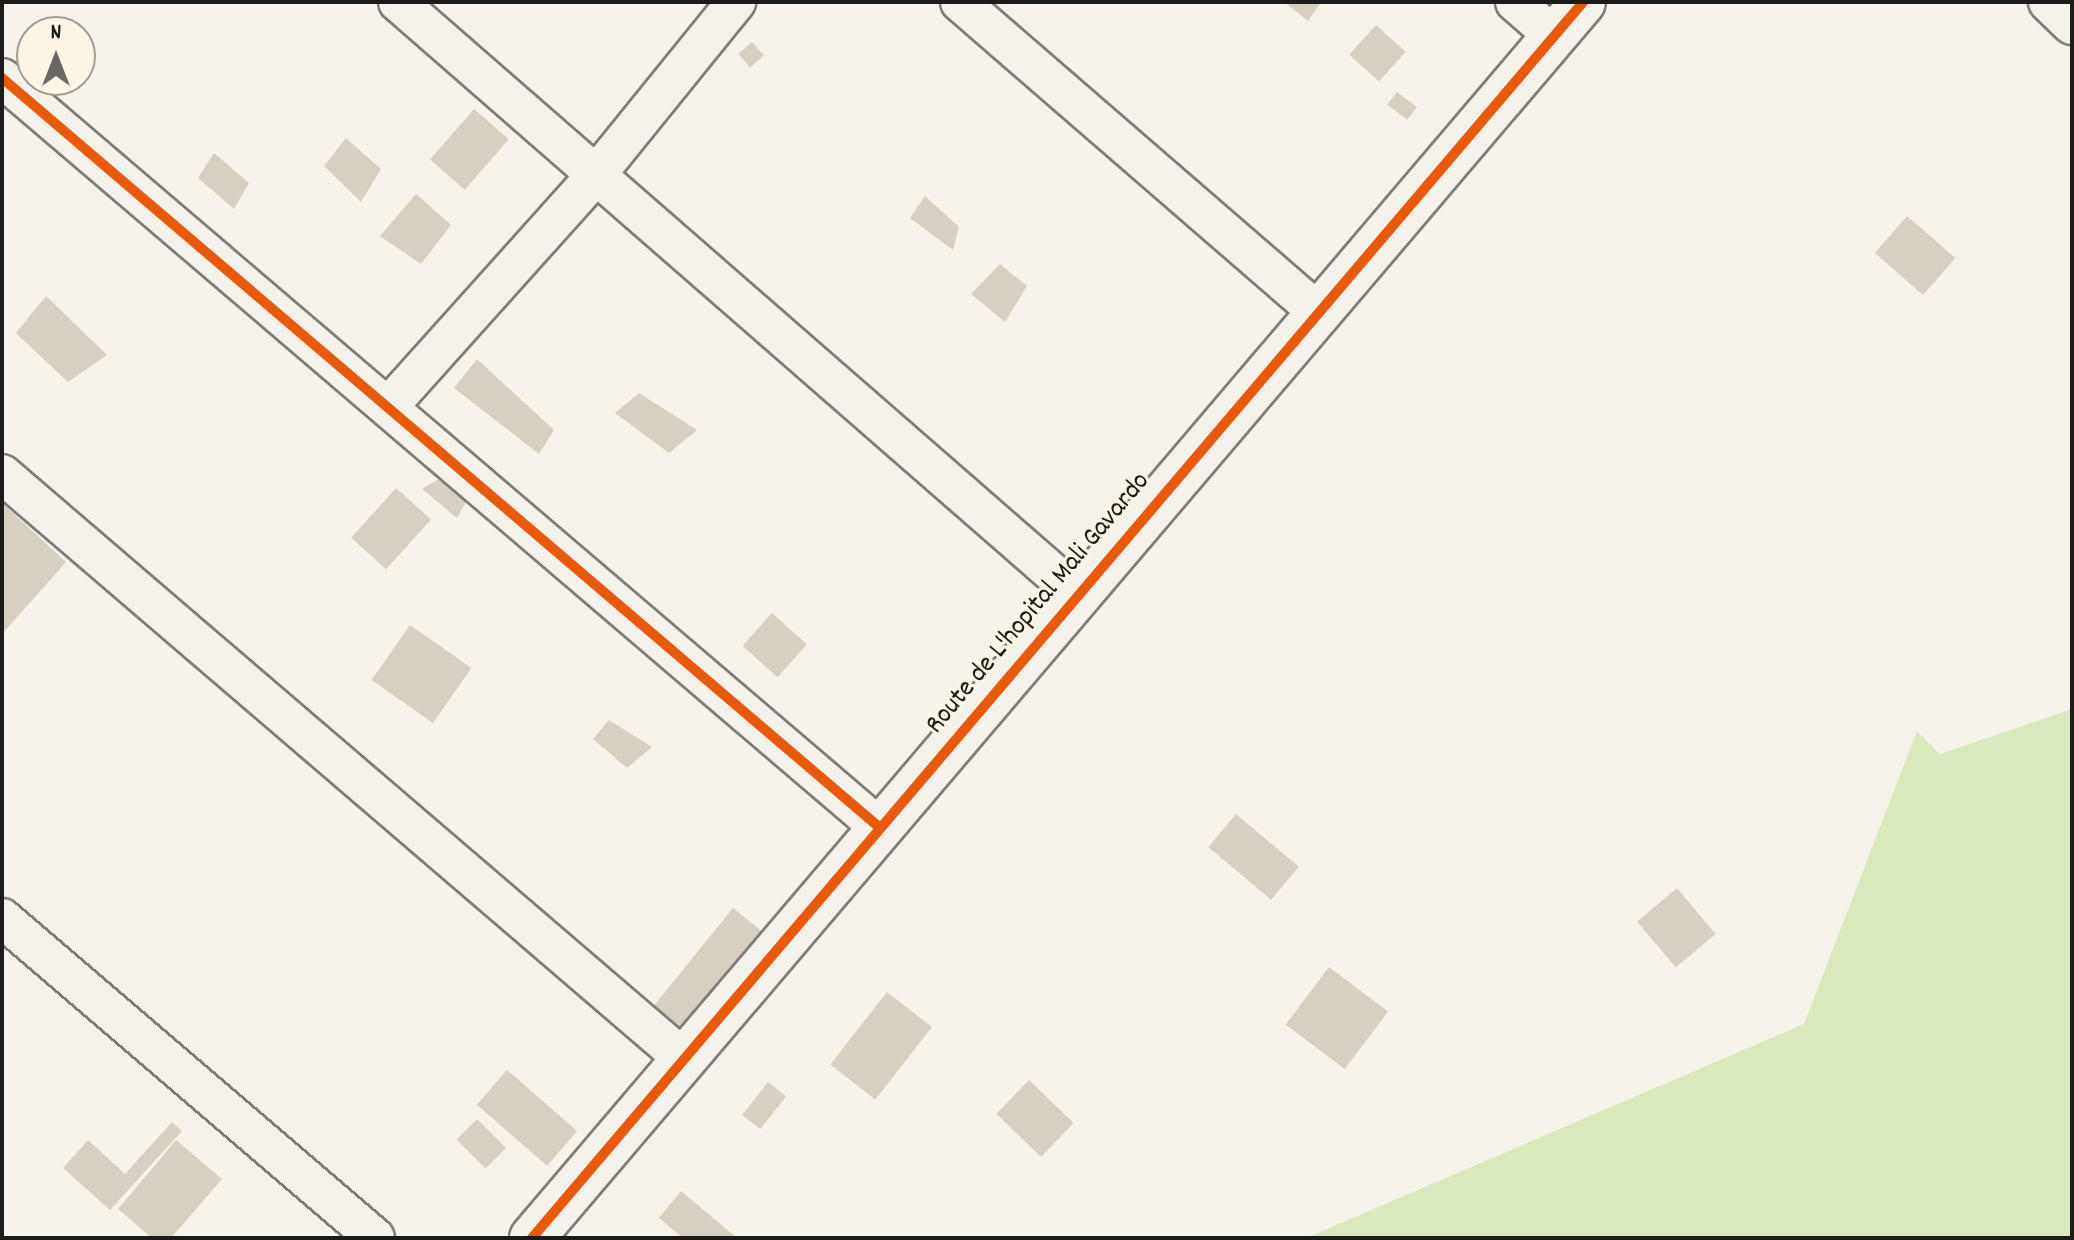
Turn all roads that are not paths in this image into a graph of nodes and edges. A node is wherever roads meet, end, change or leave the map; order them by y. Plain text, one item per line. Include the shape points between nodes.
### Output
1 (398, 2) edge
2 (736, 2) edge
3 (960, 2) edge
4 (1515, 2) edge
5 (1583, 2) edge
6 (2048, 2) edge
7 (2072, 25) edge
8 (1553, 35) junction
9 (2, 78) edge
10 (596, 175) junction
11 (1318, 312) junction
12 (388, 407) junction
13 (2, 474) edge
14 (1078, 595) junction
15 (880, 828) junction
16 (2, 918) edge
17 (684, 1059) junction
18 (375, 1238) edge
19 (532, 1238) edge

1 - 10 street
2 - 10 street
3 - 11 street
4 - 8 street
5 - 8 street, Route de L'hopital Mali Gavardo
6 - 7 street
8 - 11 street, Route de L'hopital Mali Gavardo
9 - 12 street
10 - 12 street
10 - 14 street
11 - 14 street, Route de L'hopital Mali Gavardo
12 - 15 street
13 - 17 street
14 - 15 street, Route de L'hopital Mali Gavardo
15 - 17 street, Route de L'hopital Mali Gavardo
16 - 18 street
17 - 19 street, Route de L'hopital Mali Gavardo

